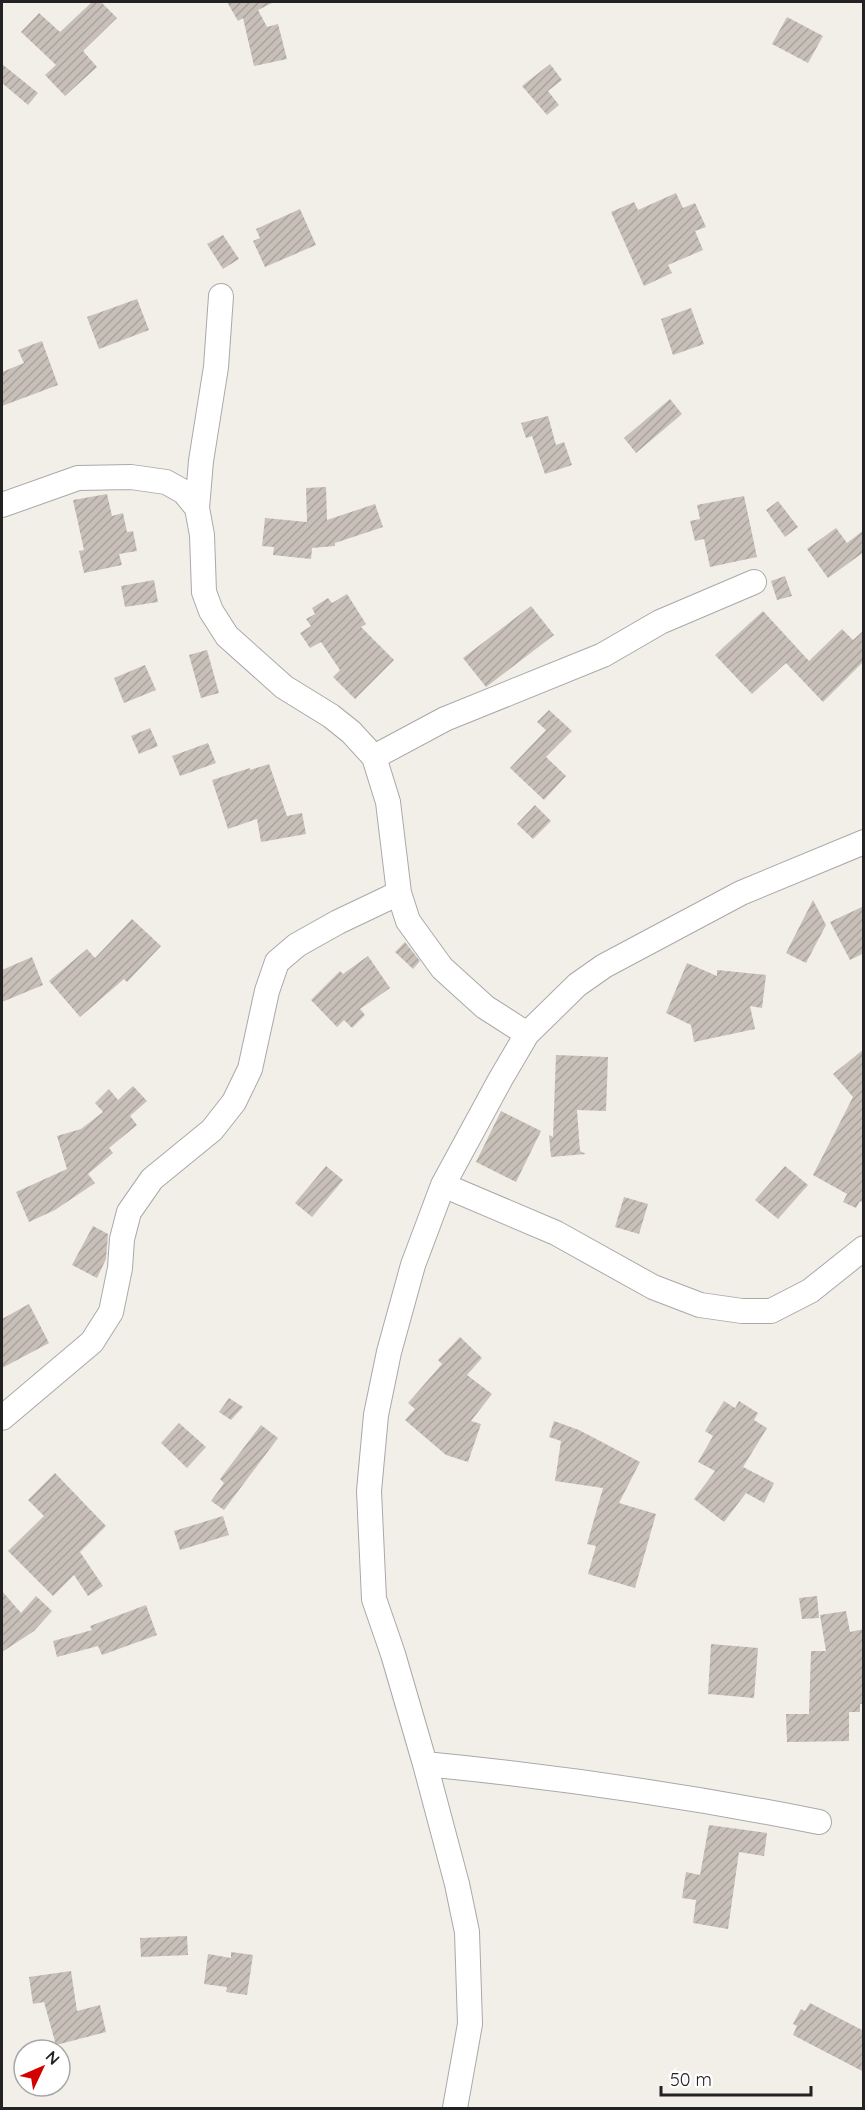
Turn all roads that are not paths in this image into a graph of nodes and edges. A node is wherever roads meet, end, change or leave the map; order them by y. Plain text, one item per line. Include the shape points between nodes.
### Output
1 (221, 296) dead end
2 (2, 505) edge
3 (197, 508) junction
4 (754, 582) dead end
5 (374, 757) junction
6 (864, 842) edge
7 (399, 893) junction
8 (527, 1034) junction
9 (442, 1185) junction
10 (864, 1248) edge
11 (2, 1418) edge
12 (425, 1764) junction
13 (819, 1822) dead end
14 (455, 2109) edge

1 - 3 street via 216,367
2 - 3 street via 78,478 131,477 166,482 184,492
3 - 5 street via 204,592 227,636 284,687 351,732
4 - 5 street via 660,622 603,655 446,719
5 - 7 street via 388,802
6 - 8 street via 741,893 604,966
7 - 8 street via 408,921 442,968 485,1007
7 - 11 street via 297,945 277,962 250,1069 234,1102 212,1130 152,1179 129,1212 111,1312 92,1342
8 - 9 street
9 - 10 street via 556,1233 653,1287 700,1305 731,1310 771,1311 810,1291
9 - 12 street via 413,1265 389,1352 376,1415 369,1491 374,1599
12 - 13 street via 606,1785
12 - 14 street via 466,1932 470,2024

